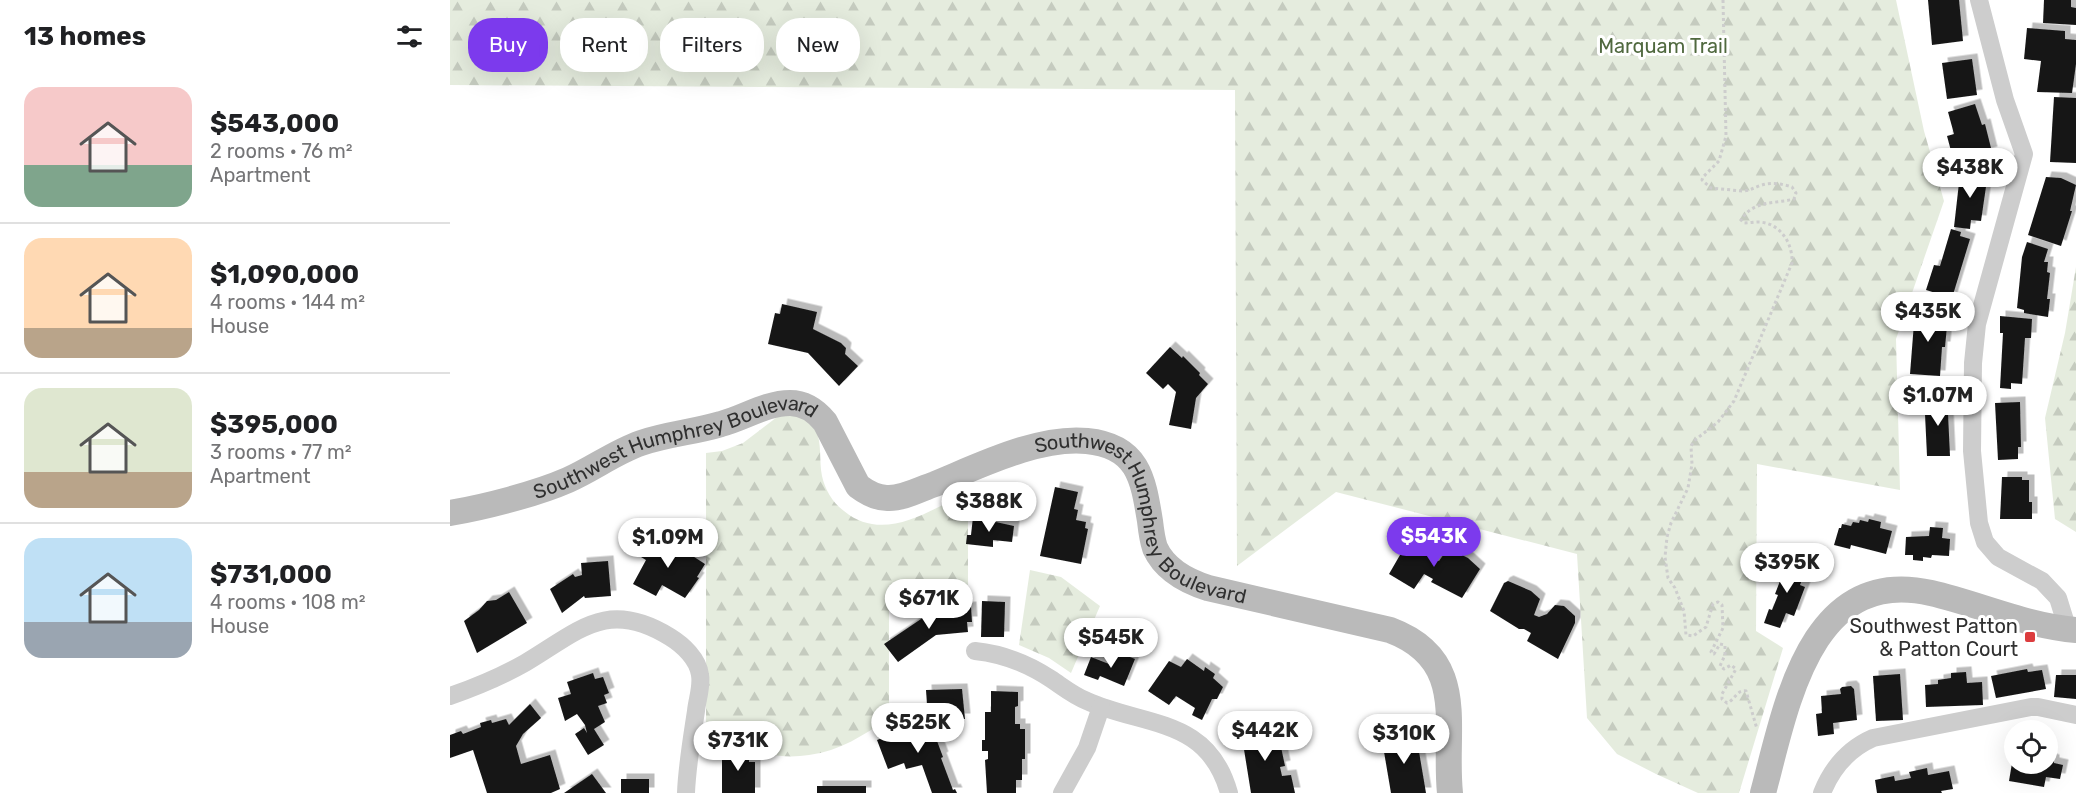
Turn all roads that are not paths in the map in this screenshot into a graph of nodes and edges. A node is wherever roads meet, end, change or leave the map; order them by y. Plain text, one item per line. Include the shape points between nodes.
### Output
1 (1979, 0) edge
2 (450, 513) edge
3 (2072, 630) edge
4 (975, 651) dead end
5 (450, 696) edge
6 (1101, 707) junction
7 (2076, 716) edge
8 (686, 793) edge
9 (1062, 793) edge
10 (1228, 793) edge
11 (1450, 793) edge
12 (1763, 793) edge
13 (1822, 793) edge

1 - 3 street via 2024,154 1977,324 1972,452 1979,523 1985,542 1998,557 2042,581 2058,598
2 - 11 main road, Southwest Humphrey Boulevard via 570,480 643,442 720,425 781,404 802,405 818,414 858,486 887,498 911,493 1054,441 1103,443 1119,449 1133,462 1145,488 1156,550 1182,578 1208,588 1390,630 1414,641 1432,657 1448,697
3 - 12 main road via 1914,590 1886,590 1859,600 1827,624 1801,666
4 - 6 street via 1014,658
5 - 8 street via 515,668 593,623 628,619 652,626 691,656 700,675
6 - 9 street via 1087,748
6 - 10 street via 1161,723 1188,736 1212,756
7 - 13 street via 2038,707 1873,738 1853,749 1838,764

